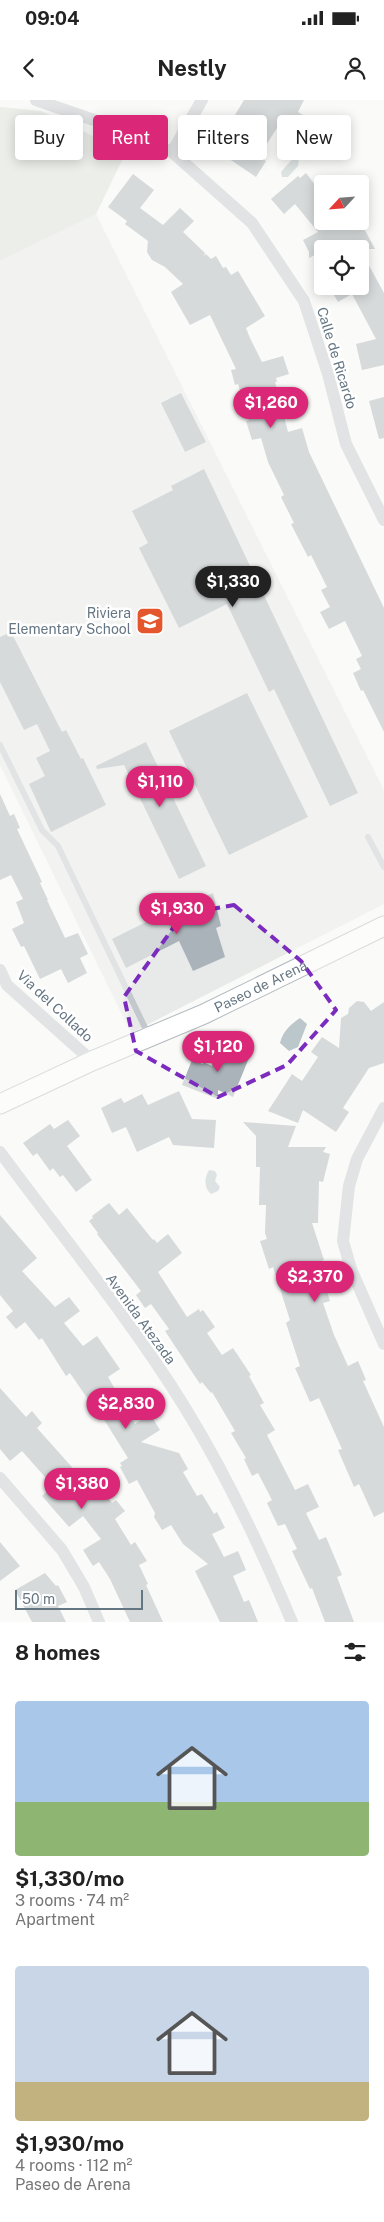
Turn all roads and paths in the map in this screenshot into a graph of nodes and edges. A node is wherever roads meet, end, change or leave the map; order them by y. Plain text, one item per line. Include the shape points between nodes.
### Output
1 (36, 100) edge
2 (202, 100) edge
3 (172, 152) junction
4 (384, 520) edge
5 (0, 745) edge
6 (368, 837) dead end
7 (384, 867) edge
8 (384, 926) edge
9 (0, 970) edge
10 (150, 1037) junction
11 (92, 1061) junction
12 (0, 1104) edge
13 (384, 1108) edge
14 (0, 1152) edge
15 (384, 1344) edge
16 (0, 1478) edge
17 (100, 1622) edge
18 (292, 1622) edge

1 - 3 street, Calle de Ricardo via 120,129
2 - 3 street
3 - 4 street, Calle de Ricardo via 252,223 304,301 346,444
5 - 10 lane via 42,830 58,846
6 - 7 lane
8 - 10 street, Paseo de Arena
9 - 11 street, Via del Collado via 7,985
10 - 11 street, Paseo de Arena
11 - 12 street, Paseo de Arena
13 - 15 street via 357,1159 343,1241 351,1269
14 - 18 street, Avenida Atezada via 147,1350 184,1407 238,1504
16 - 17 street via 62,1550

